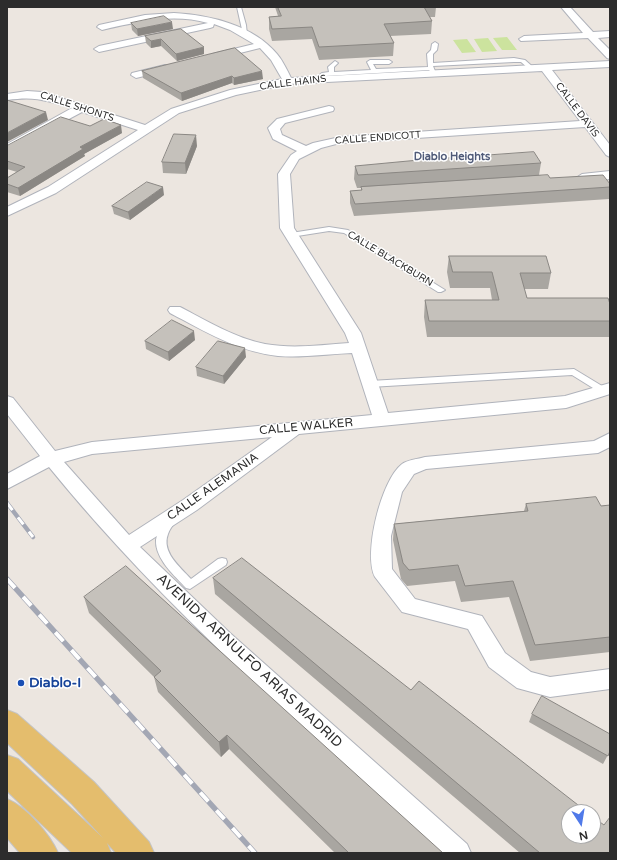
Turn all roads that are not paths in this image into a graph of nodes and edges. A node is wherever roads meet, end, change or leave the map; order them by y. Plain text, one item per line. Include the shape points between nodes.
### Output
1 (239, 7) edge
2 (565, 7) edge
3 (218, 23) junction
4 (102, 27) dead end
5 (245, 34) junction
6 (610, 34) edge
7 (591, 35) junction
8 (524, 39) dead end
9 (435, 44) dead end
10 (261, 45) junction
11 (99, 49) dead end
12 (610, 56) edge
13 (210, 57) edge
14 (389, 62) dead end
15 (335, 63) dead end
16 (610, 64) edge
17 (173, 66) edge
18 (544, 67) junction
19 (431, 69) junction
20 (375, 72) junction
21 (332, 74) junction
22 (136, 75) dead end
23 (317, 79) junction
24 (288, 81) junction
25 (7, 97) edge
26 (80, 108) junction
27 (329, 109) dead end
28 (587, 124) junction
29 (146, 129) junction
30 (7, 149) edge
31 (306, 151) junction
32 (610, 153) edge
33 (610, 175) edge
34 (566, 180) edge
35 (7, 212) edge
36 (291, 235) junction
37 (442, 290) dead end
38 (174, 310) dead end
39 (357, 348) junction
40 (370, 384) junction
41 (608, 391) edge
42 (7, 402) edge
43 (382, 420) junction
44 (297, 427) junction
45 (608, 444) edge
46 (50, 458) junction
47 (7, 482) edge
48 (178, 512) junction
49 (128, 545) junction
50 (222, 562) dead end
51 (610, 679) edge
52 (7, 724) edge
53 (7, 770) edge
54 (7, 815) edge
55 (42, 853) edge
56 (95, 853) edge
57 (138, 853) edge
58 (458, 853) edge

1 - 5 lane
2 - 7 street
3 - 4 street via 180,16 159,16
3 - 5 street
3 - 11 street
5 - 10 street
6 - 7 street
7 - 8 street
7 - 12 street
9 - 19 lane via 430,54
10 - 13 street
10 - 24 street via 272,53
14 - 20 lane via 370,62
15 - 21 lane via 331,67
16 - 18 street, CALLE HAINS
17 - 22 street
18 - 19 street, CALLE HAINS
18 - 28 street, CALLE DAVIS
19 - 20 lane
19 - 23 street, CALLE HAINS
20 - 21 lane
21 - 23 lane
23 - 24 street, CALLE HAINS
24 - 29 street, CALLE HAINS via 204,100 175,111
25 - 26 street, CALLE SHONTS via 42,95
26 - 29 street, CALLE SHONTS
26 - 30 street
27 - 31 street via 281,122 274,128 277,136
28 - 31 street, CALLE ENDICOTT via 340,140 317,145
28 - 32 street, CALLE DAVIS
29 - 35 street, CALLE HAINS via 52,190
31 - 36 street, CALLE ENDICOTT via 295,157 284,174 287,228
33 - 34 street
36 - 37 lane, CALLE BLACKBURN via 329,229 346,231
36 - 39 street, CALLE ENDICOTT via 354,333
38 - 39 street via 254,347 292,350
39 - 40 street, CALLE ENDICOTT
40 - 41 lane via 574,372
40 - 43 street, CALLE ENDICOTT
41 - 43 street, CALLE WALKER via 566,402
42 - 46 street, AVENIDA ARNULFO ARIAS MADRID
43 - 44 street, CALLE WALKER
44 - 46 street, CALLE WALKER via 92,448
44 - 48 street, CALLE ALEMANIA
45 - 51 street via 425,464 408,469 394,491 381,536 382,571 409,606 475,622 497,660 525,681 550,686
46 - 47 street, CALLE WALKER
46 - 49 street, AVENIDA ARNULFO ARIAS MADRID
48 - 49 street, CALLE ALEMANIA
48 - 50 lane via 164,529 160,543 164,557 190,585
49 - 58 street, AVENIDA ARNULFO ARIAS MADRID via 189,608
52 - 57 main road via 83,793
53 - 56 main road
54 - 55 main road

